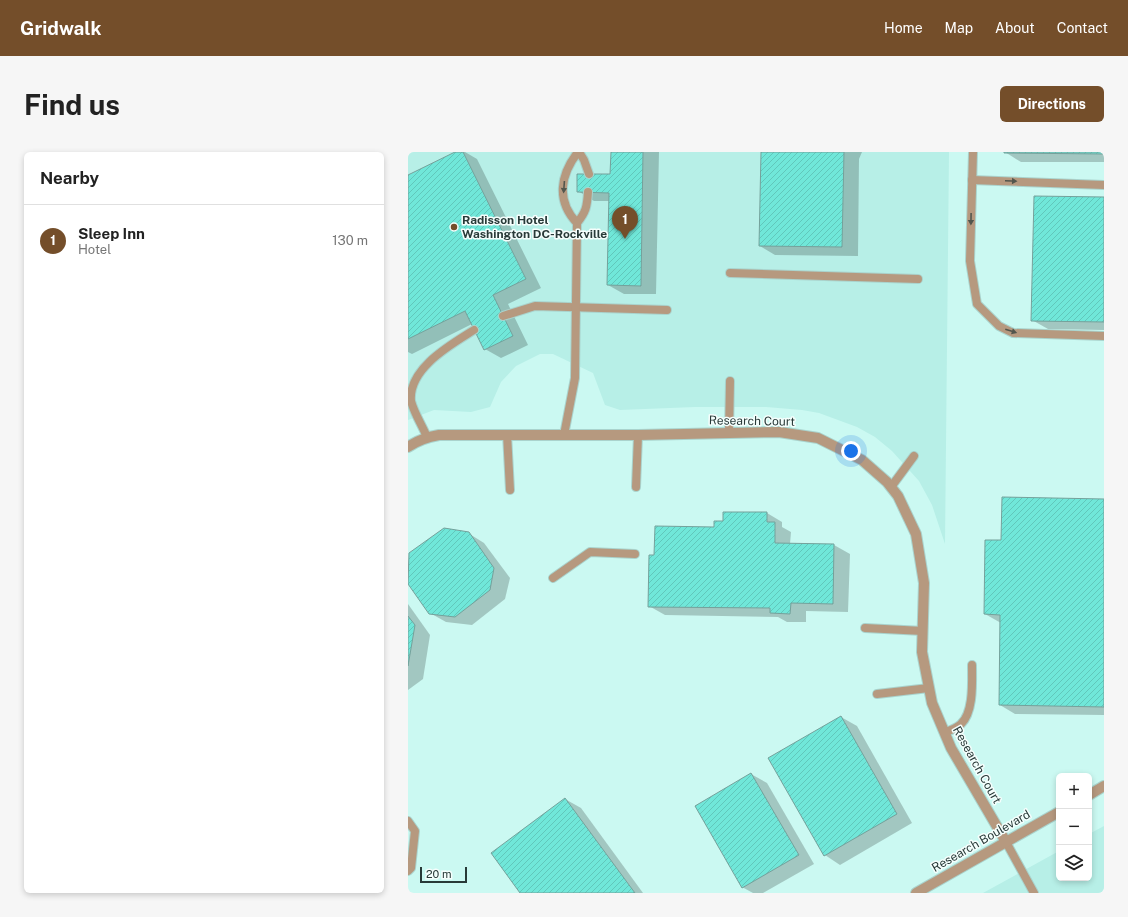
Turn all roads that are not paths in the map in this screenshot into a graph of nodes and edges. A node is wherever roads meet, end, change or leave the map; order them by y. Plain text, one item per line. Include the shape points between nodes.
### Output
1 (579, 152) edge
2 (973, 152) edge
3 (589, 174) dead end
4 (972, 180) junction
5 (1104, 185) edge
6 (588, 192) dead end
7 (576, 223) junction
8 (730, 273) dead end
9 (918, 279) dead end
10 (575, 308) junction
11 (667, 310) dead end
12 (503, 316) dead end
13 (474, 330) dead end
14 (1104, 336) edge
15 (730, 381) dead end
16 (729, 433) junction
17 (507, 434) junction
18 (564, 435) junction
19 (638, 435) junction
20 (427, 437) junction
21 (408, 447) edge
22 (914, 456) dead end
23 (636, 487) dead end
24 (891, 487) junction
25 (510, 490) dead end
26 (635, 554) dead end
27 (553, 578) dead end
28 (865, 628) dead end
29 (923, 631) junction
30 (972, 665) dead end
31 (929, 688) junction
32 (877, 694) dead end
33 (945, 733) junction
34 (1104, 786) edge
35 (1092, 793) edge
36 (1056, 814) edge
37 (408, 821) edge
38 (1006, 842) junction
39 (408, 871) edge
40 (916, 893) edge
41 (1034, 893) edge

1 - 3 lane
1 -> 7 lane via 566,171 562,188 566,209
2 - 4 lane
4 -> 5 lane
4 -> 14 lane via 970,261 977,304 998,326 1013,332
6 - 7 lane via 584,215
7 - 10 lane
8 - 9 lane
10 - 11 lane
10 - 12 lane via 535,306
10 - 18 lane via 575,378
13 - 20 lane via 433,356 419,369 411,383 410,400
15 - 16 lane
16 - 19 street, Research Court
16 - 24 street, Research Court via 779,432 818,438 862,460
17 - 18 street, Research Court
17 - 20 street, Research Court
17 - 25 lane
18 - 19 street, Research Court
19 - 23 lane
20 - 21 street, Research Court
22 - 24 lane
24 - 29 street, Research Court via 916,534 924,583
26 - 27 lane via 590,552
28 - 29 lane
29 - 31 street, Research Court via 922,652
30 - 33 lane via 968,714 961,724
31 - 32 lane
31 - 33 street, Research Court via 932,703
33 - 38 street, Research Court via 951,748
34 - 35 street
36 - 38 street, Research Boulevard
37 - 39 lane via 415,831 411,868
38 - 40 street, Research Boulevard
38 - 41 lane

